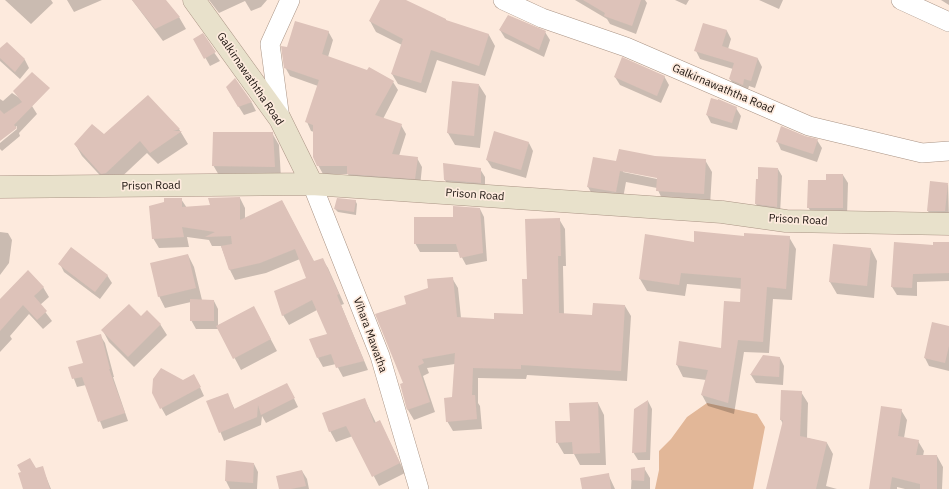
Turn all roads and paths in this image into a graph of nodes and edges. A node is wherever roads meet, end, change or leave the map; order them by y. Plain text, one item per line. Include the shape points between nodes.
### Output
1 (194, 0) edge
2 (290, 0) edge
3 (503, 0) edge
4 (901, 0) edge
5 (949, 22) edge
6 (280, 119) junction
7 (949, 151) edge
8 (312, 184) junction
9 (0, 187) edge
10 (949, 224) edge
11 (418, 489) edge

1 - 6 street, Galkirnawaththa Road
2 - 6 street via 270,44
3 - 7 street, Galkirnawaththa Road via 542,18 626,47 809,126 922,153
4 - 5 street
6 - 8 street, Galkirnawaththa Road
8 - 9 street, Prison Road
8 - 10 street, Prison Road via 722,212 786,221
8 - 11 street, Vihara Mawatha via 380,356

